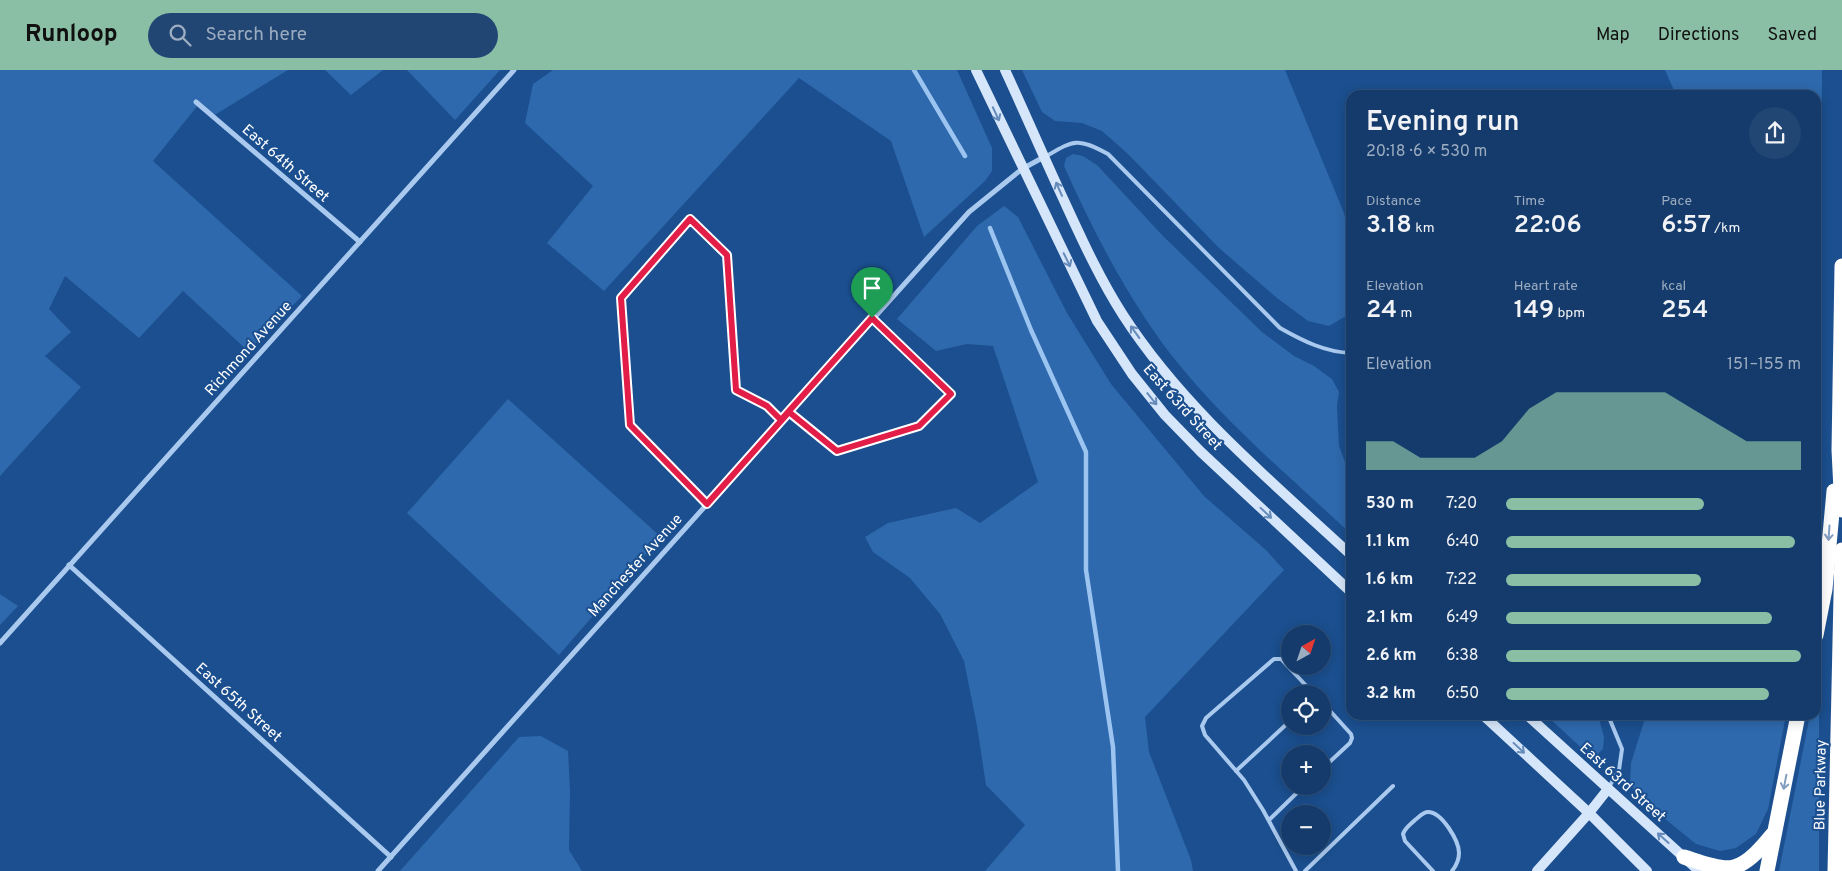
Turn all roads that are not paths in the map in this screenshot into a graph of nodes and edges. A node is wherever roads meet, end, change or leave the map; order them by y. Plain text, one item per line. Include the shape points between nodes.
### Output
1 (514, 70) edge
2 (976, 70) edge
3 (1005, 70) edge
4 (196, 102) dead end
5 (1044, 157) junction
6 (1022, 169) junction
7 (360, 242) junction
8 (1842, 266) edge
9 (872, 318) junction
10 (1346, 353) edge
11 (789, 412) junction
12 (781, 420) junction
13 (1839, 450) junction
14 (707, 504) junction
15 (1842, 510) edge
16 (1346, 549) edge
17 (1842, 550) edge
18 (69, 565) junction
19 (1346, 587) edge
20 (1821, 609) edge
21 (0, 643) edge
22 (1306, 685) edge
23 (1331, 712) edge
24 (1488, 720) edge
25 (1532, 720) edge
26 (1610, 720) edge
27 (1797, 720) edge
28 (1281, 729) edge
29 (1331, 761) edge
30 (1236, 771) junction
31 (1393, 786) dead end
32 (1608, 789) junction
33 (1295, 795) edge
34 (1589, 813) junction
35 (1269, 820) junction
36 (1775, 832) junction
37 (391, 857) junction
38 (1684, 857) junction
39 (378, 871) edge
40 (1296, 871) edge
41 (1305, 871) edge
42 (1433, 871) edge
43 (1452, 871) edge
44 (1537, 871) edge
45 (1648, 871) edge
46 (1699, 871) edge
47 (1767, 871) edge
48 (1835, 871) edge

1 - 7 street, Richmond Avenue
2 -> 6 main road, East 63rd Street
3 - 5 main road, East 63rd Street
4 - 7 street, East 64th Street
5 - 6 street, Manchester Avenue
5 - 10 lane via 1070,143 1088,144 1108,154 1280,328 1307,344
16 -> 5 main road, East 63rd Street via 1235,448 1160,366 1123,315 1092,261
6 - 9 street, Manchester Avenue via 969,212
6 -> 19 main road, East 63rd Street via 1097,322 1132,374 1201,452
7 - 18 street, Richmond Avenue
8 - 13 highway
9 - 11 street, Manchester Avenue
9 - 11 lane via 951,394 919,426 837,451
11 - 12 street, Manchester Avenue
12 - 14 street, Manchester Avenue
12 - 14 lane via 767,406 736,390 727,255 690,219 621,298 630,425
13 - 15 highway
13 -> 20 highway
14 - 37 street, Manchester Avenue
17 - 48 highway, Blue Parkway
18 - 21 street, Richmond Avenue
18 - 37 street, East 65th Street
22 - 30 lane via 1281,659 1274,659 1206,718 1202,726 1205,735
23 - 29 lane via 1352,738
24 -> 34 main road
25 - 32 main road, East 63rd Street
26 - 32 lane via 1622,749 1619,770
27 -> 36 highway
28 - 30 lane
30 - 35 lane
31 - 41 lane
32 - 34 main road
38 -> 32 main road, East 63rd Street
33 - 35 lane
34 - 44 main road
34 - 45 main road
35 - 40 lane
36 - 38 highway via 1758,852 1734,867 1716,866
36 - 47 highway
37 - 39 street, Manchester Avenue
38 - 46 main road, East 63rd Street
42 - 43 lane via 1405,841 1403,834 1428,812 1436,814 1458,843 1459,856

